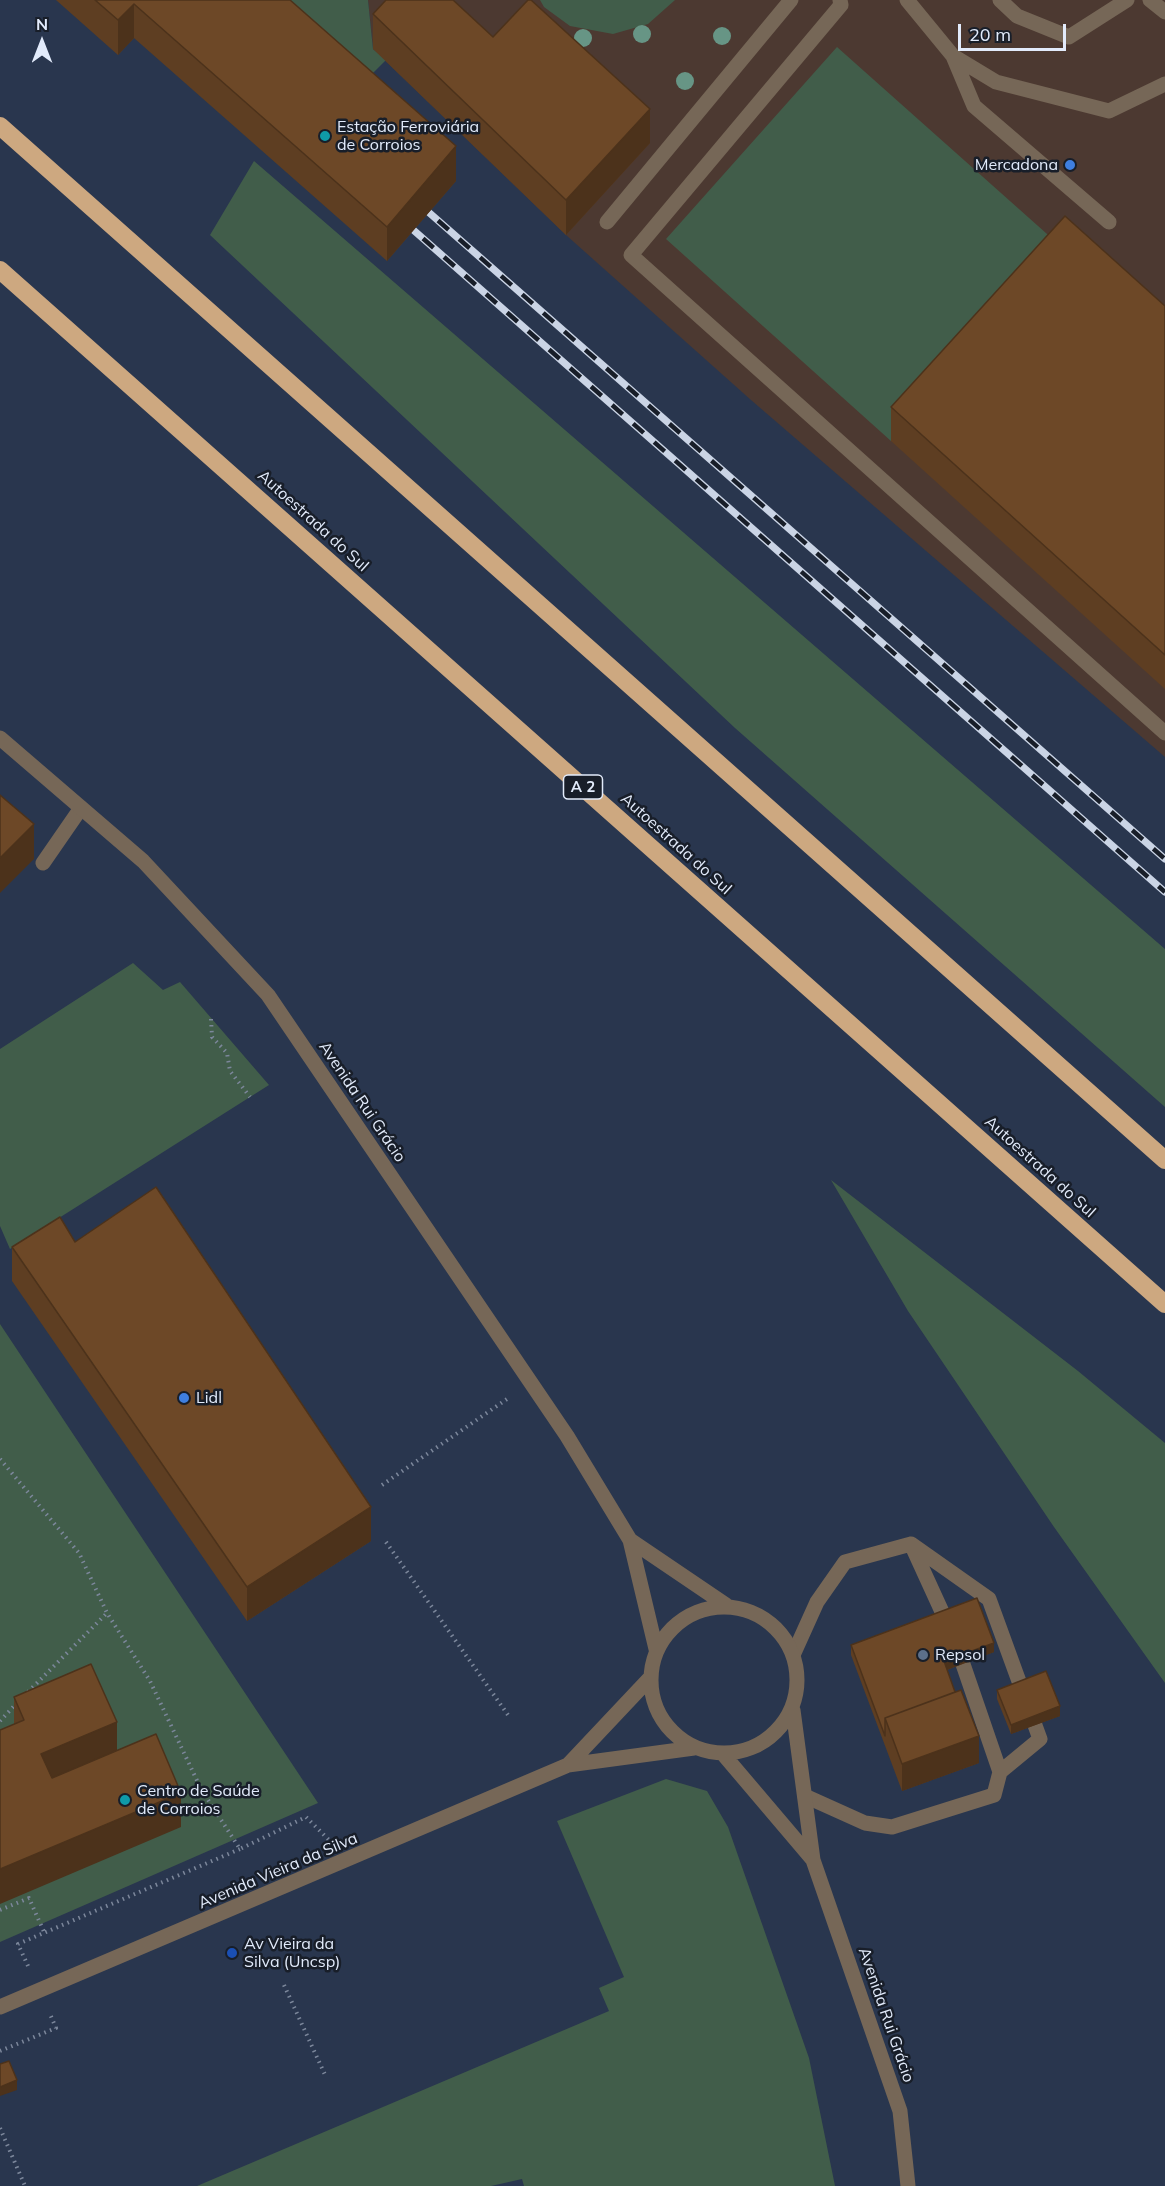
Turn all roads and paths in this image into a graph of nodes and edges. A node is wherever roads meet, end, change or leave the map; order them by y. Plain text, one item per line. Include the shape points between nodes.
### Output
1 (791, 0) edge
2 (840, 0) edge
3 (907, 0) edge
4 (1000, 0) edge
5 (1126, 0) edge
6 (1150, 0) edge
7 (1165, 12) edge
8 (953, 56) junction
9 (1165, 84) edge
10 (0, 126) edge
11 (607, 222) dead end
12 (1109, 222) dead end
13 (0, 270) edge
14 (1165, 733) edge
15 (0, 738) edge
16 (81, 807) junction
17 (43, 863) dead end
18 (211, 1019) dead end
19 (250, 1097) dead end
20 (1165, 1160) edge
21 (1165, 1304) edge
22 (498, 1406) dead end
23 (0, 1459) edge
24 (382, 1485) dead end
25 (630, 1540) junction
26 (386, 1542) dead end
27 (911, 1544) junction
28 (726, 1605) junction
29 (107, 1613) junction
30 (656, 1649) junction
31 (794, 1653) junction
32 (650, 1678) junction
33 (793, 1710) junction
34 (508, 1714) dead end
35 (0, 1721) edge
36 (694, 1748) junction
37 (723, 1754) junction
38 (568, 1765) junction
39 (1000, 1772) junction
40 (804, 1796) junction
41 (240, 1849) junction
42 (349, 1860) junction
43 (813, 1860) junction
44 (0, 1910) edge
45 (284, 1985) dead end
46 (0, 2007) edge
47 (326, 2077) dead end
48 (0, 2128) edge
49 (25, 2186) edge
50 (908, 2186) edge

1 - 11 street
2 - 14 street via 841,5 631,255
3 - 8 street
4 - 5 street via 1017,16 1070,37
6 - 7 street
8 - 9 street via 996,82 1109,111
8 - 12 street via 974,106
10 - 20 highway
13 - 21 highway, Autoestrada do Sul / A 2
15 - 16 street, Avenida Rui Grácio
16 - 17 street
16 - 25 street, Avenida Rui Grácio via 143,861 268,995 567,1436
18 - 19 path via 212,1037 227,1053 230,1071
22 - 24 path
23 - 29 path via 79,1553
25 - 28 street, Avenida Rui Grácio
25 - 30 street, Avenida Rui Grácio
26 - 34 path
27 - 31 street via 845,1562 817,1602
27 - 39 street via 954,1638
27 - 39 street via 989,1599 1040,1739
28 - 30 street via 698,1610 673,1626
28 - 31 street via 755,1612 771,1623
29 - 35 path
29 - 41 path via 150,1681 201,1789
30 - 32 street
31 - 33 street via 799,1682
32 - 36 street via 655,1706 670,1731
32 - 38 street, Avenida Vieira da Silva
33 - 37 street via 776,1734 751,1749
33 - 40 street, Avenida Rui Grácio
36 - 37 street
36 - 38 street, Avenida Vieira da Silva
37 - 43 street, Avenida Rui Grácio
38 - 42 street, Avenida Vieira da Silva
39 - 40 street via 994,1795 892,1827 865,1823
40 - 43 street, Avenida Rui Grácio
41 - 42 path via 306,1817
41 - 44 path via 44,1932 29,1898
42 - 46 street, Avenida Vieira da Silva
43 - 50 street, Avenida Rui Grácio via 900,2111
45 - 47 path
48 - 49 path

